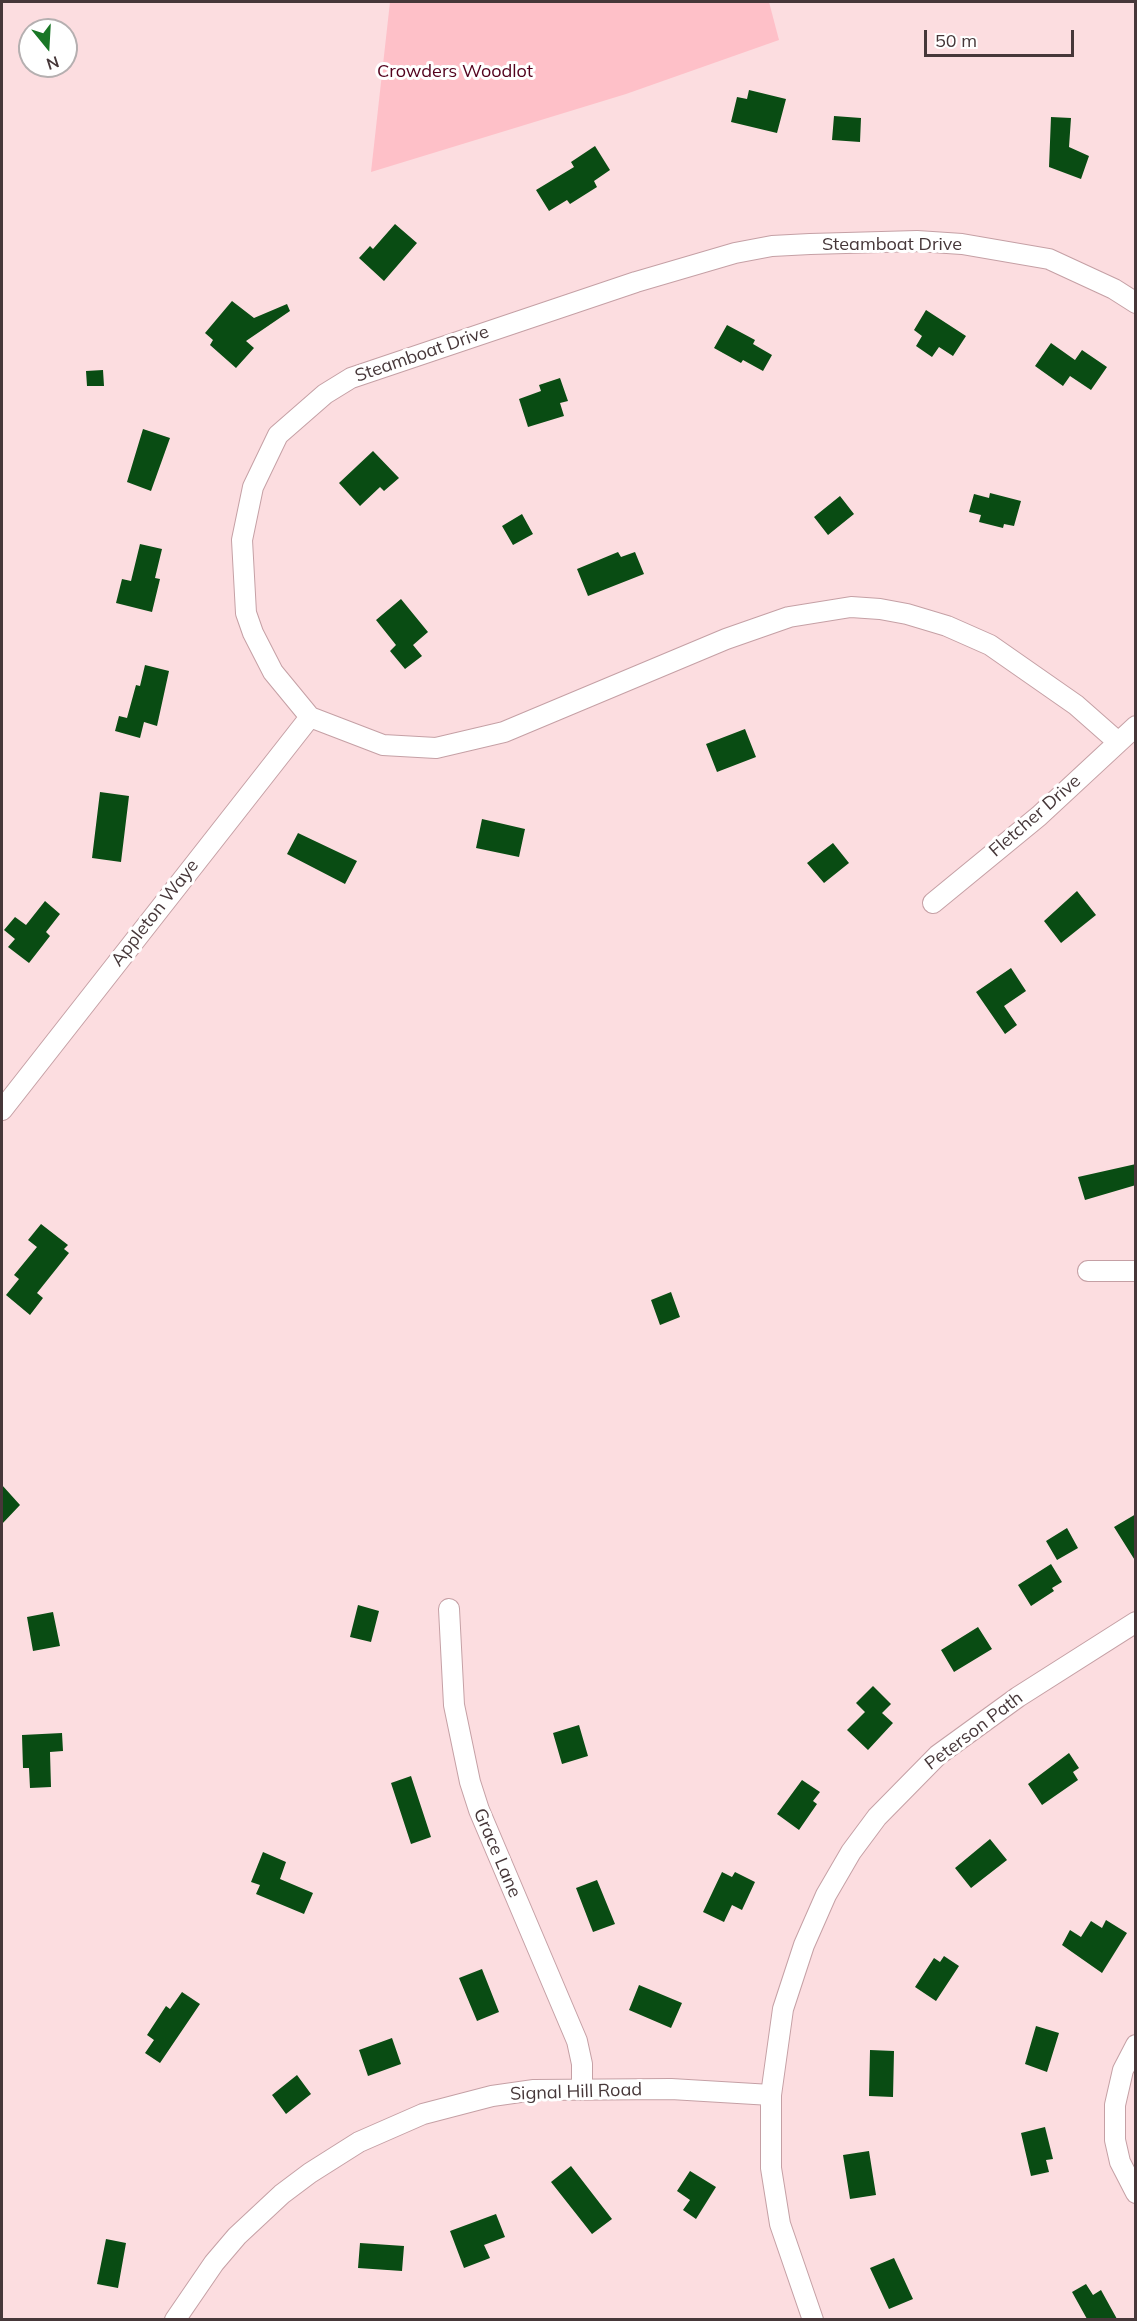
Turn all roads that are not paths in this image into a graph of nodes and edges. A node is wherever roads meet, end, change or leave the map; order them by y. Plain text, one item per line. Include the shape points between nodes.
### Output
1 (1136, 303) edge
2 (310, 717) junction
3 (1136, 726) edge
4 (1118, 742) junction
5 (933, 903) dead end
6 (2, 1110) edge
7 (1088, 1271) dead end
8 (1136, 1271) edge
9 (449, 1608) dead end
10 (1136, 1622) edge
11 (1136, 2045) edge
12 (582, 2088) junction
13 (771, 2095) junction
14 (1136, 2193) edge
15 (175, 2319) edge
16 (813, 2319) edge

1 - 2 street, Steamboat Drive via 1049,259 1005,250 917,241 772,246 636,282 351,378 325,394 278,435 253,487 242,540 246,613 253,633 273,672
2 - 4 street, Steamboat Drive via 383,746 436,748 464,743 504,732 726,639 789,617 851,607 907,615 947,626 990,645 1076,705
2 - 6 street, Appleton Waye
3 - 4 street, Fletcher Drive
4 - 5 street, Fletcher Drive via 1039,816
7 - 8 street
9 - 12 street, Grace Lane via 454,1705 470,1782 478,1810 577,2041
10 - 13 street, Peterson Path via 1018,1697 946,1749 877,1817 826,1895 804,1945 783,2009
11 - 14 street via 1121,2078 1115,2105 1115,2140 1120,2162
12 - 13 street, Signal Hill Road
12 - 15 street, Signal Hill Road via 524,2091 448,2106 359,2142 310,2172 258,2216 214,2263
13 - 16 street, Peterson Path via 771,2168 780,2224

